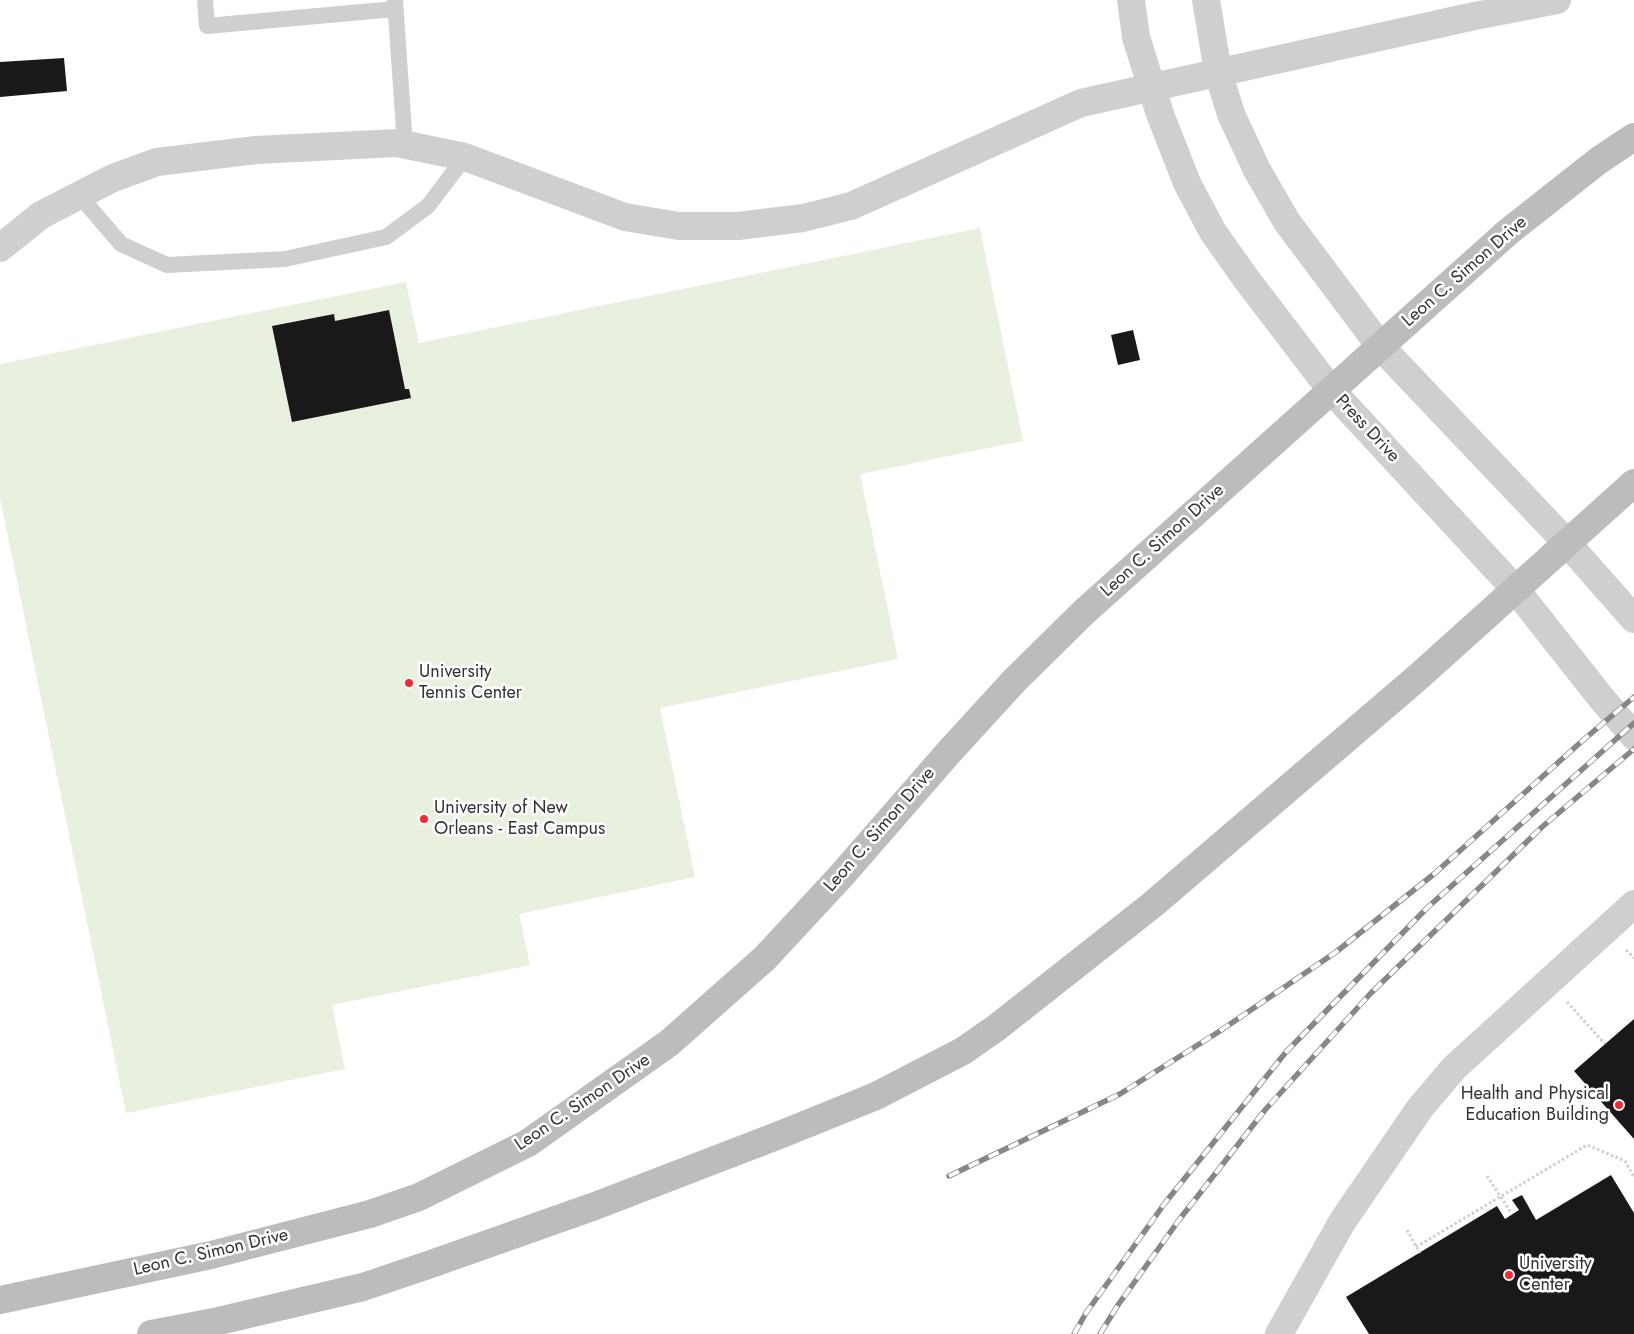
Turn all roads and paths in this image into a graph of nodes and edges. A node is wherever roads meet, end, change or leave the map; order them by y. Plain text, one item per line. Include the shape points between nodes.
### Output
1 (206, 0) edge
2 (1131, 0) edge
3 (1206, 0) edge
4 (1546, 1) edge
5 (395, 4) edge
6 (1218, 72) junction
7 (1152, 87) junction
8 (1634, 137) edge
9 (405, 145) junction
10 (465, 157) junction
11 (79, 195) junction
12 (0, 248) edge
13 (1380, 346) junction
14 (1331, 390) junction
15 (1634, 483) edge
16 (1567, 543) junction
17 (1516, 590) junction
18 (1634, 619) edge
19 (1634, 736) edge
20 (1634, 904) edge
21 (1565, 1000) dead end
22 (1605, 1044) dead end
23 (1488, 1176) dead end
24 (1634, 1177) edge
25 (1501, 1197) junction
26 (1512, 1214) dead end
27 (1406, 1230) dead end
28 (1416, 1247) junction
29 (1420, 1253) dead end
30 (0, 1300) edge
31 (150, 1334) edge
32 (1278, 1334) edge

1 - 5 lane via 207,26
2 - 7 street, Press Drive via 1136,38
3 - 6 street
4 - 6 street
5 - 9 lane
6 - 7 street
6 - 13 street via 1231,114 1257,170 1287,222
7 - 10 street via 1080,103 851,206 803,218 738,226 679,226 625,217
7 - 14 street, Press Drive via 1187,182 1213,232
8 - 13 main road, Leon C. Simon Drive via 1598,161 1508,232
9 - 10 street
9 - 11 street via 256,150 157,162
10 - 11 lane via 428,206 386,237 284,259 167,265 121,244
11 - 12 street via 41,215
13 - 14 main road, Leon C. Simon Drive
13 - 16 street
14 - 17 street, Press Drive
14 - 30 main road, Leon C. Simon Drive via 1084,612 1014,681 765,958 670,1043 528,1143 419,1197 370,1214 211,1255
15 - 16 main road
16 - 17 main road
16 - 18 street
17 - 19 street, Press Drive
17 - 31 main road via 1152,904 996,1028 955,1055 876,1096 782,1134 595,1206 431,1264 354,1289
20 - 32 street via 1454,1068 1420,1108 1342,1222
21 - 22 path
23 - 25 path
24 - 25 path via 1624,1161 1587,1145
25 - 26 path
25 - 28 path
27 - 28 path
28 - 29 path

